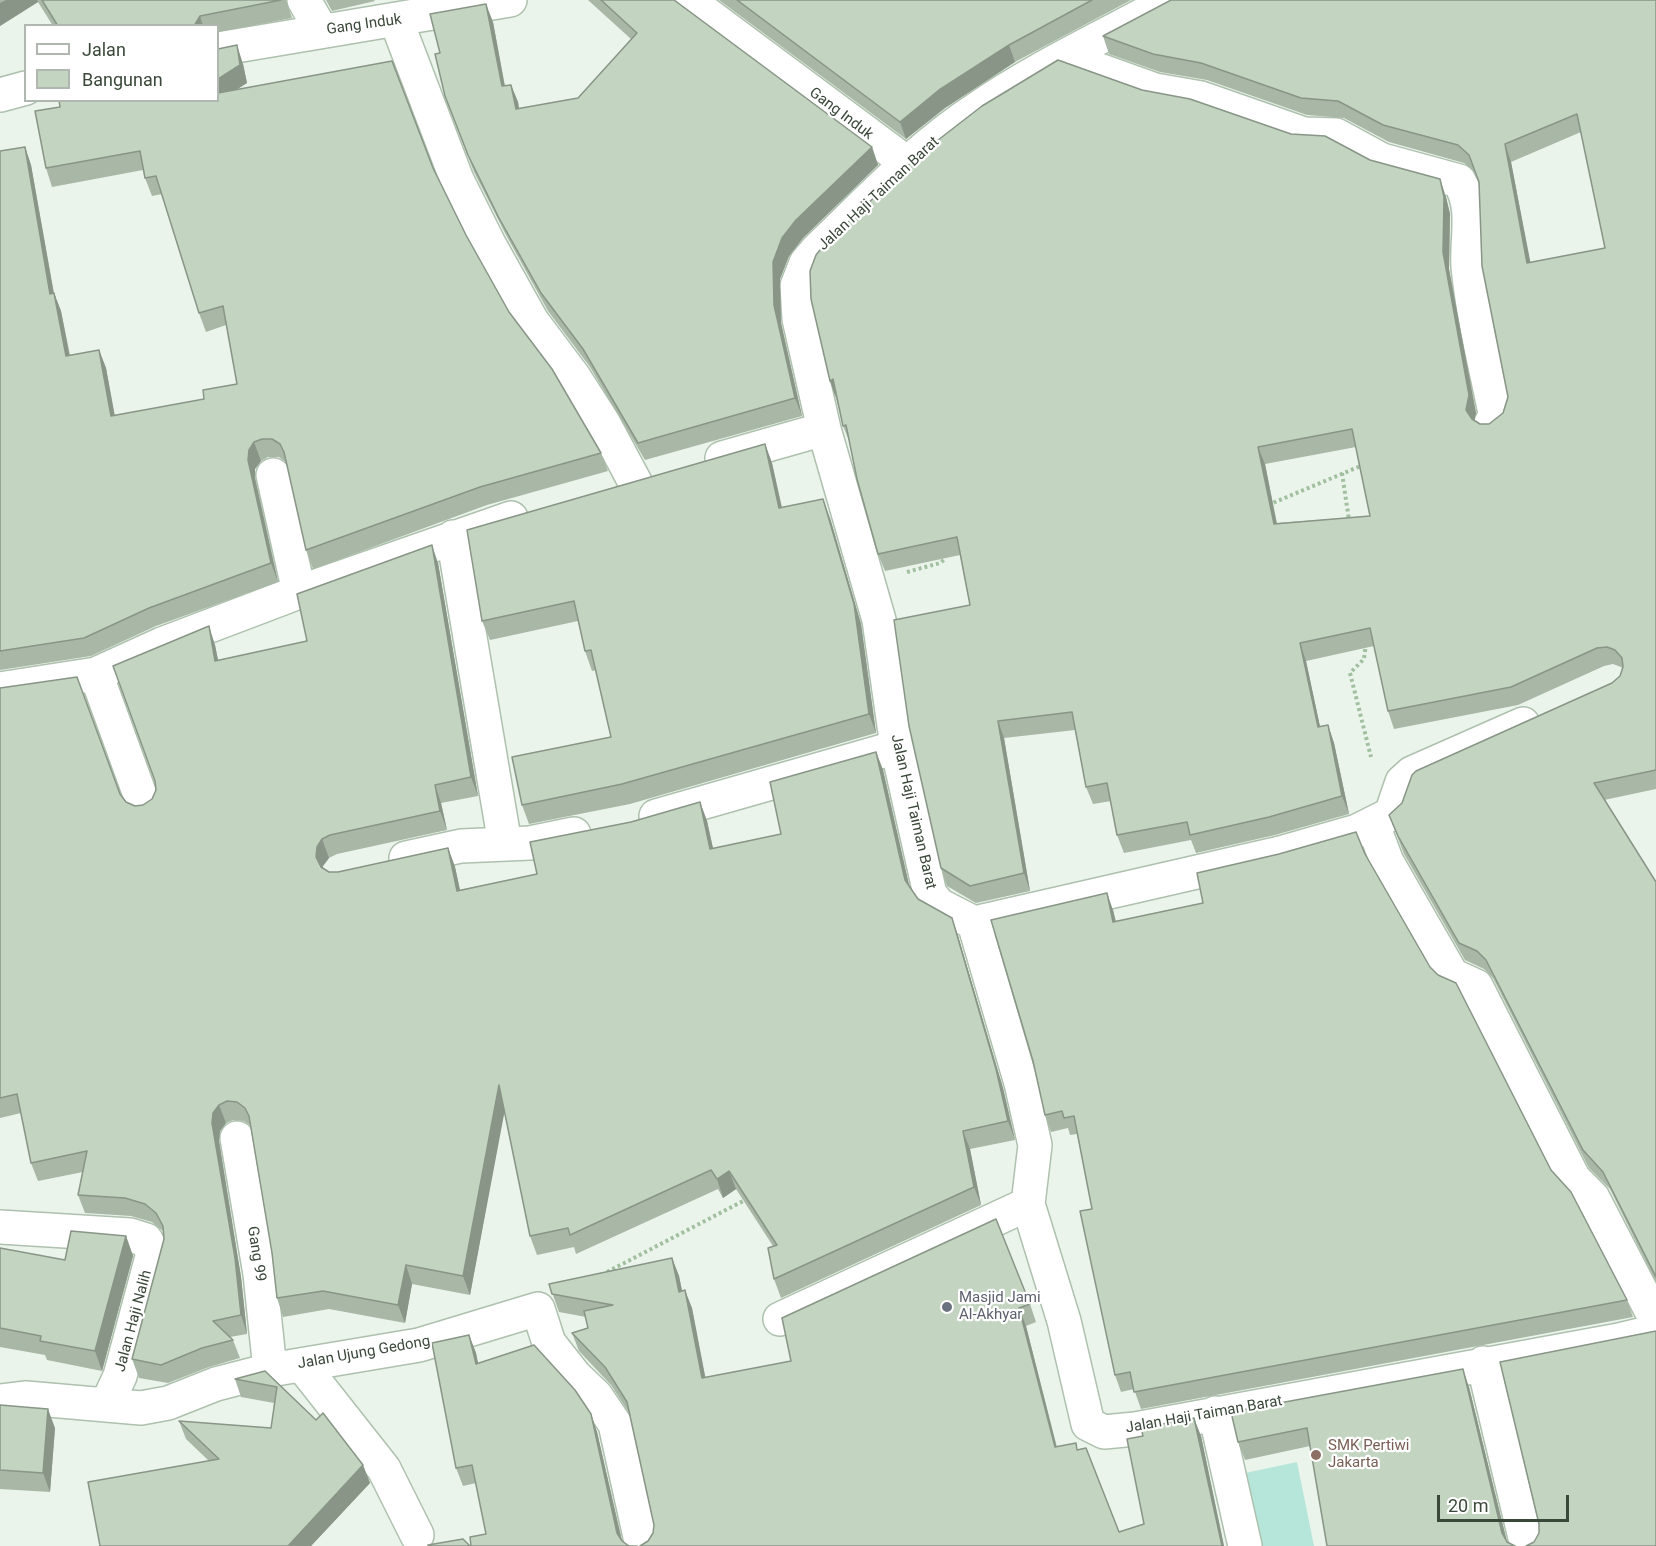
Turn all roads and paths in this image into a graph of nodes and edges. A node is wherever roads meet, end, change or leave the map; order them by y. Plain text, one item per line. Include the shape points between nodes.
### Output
1 (304, 0) edge
2 (510, 0) edge
3 (688, 0) edge
4 (1170, 0) edge
5 (396, 20) junction
6 (321, 30) junction
7 (219, 49) edge
8 (1063, 57) junction
9 (24, 89) edge
10 (0, 95) edge
11 (907, 163) junction
12 (1491, 423) edge
13 (824, 429) junction
14 (1374, 462) edge
15 (697, 465) edge
16 (1342, 473) junction
17 (273, 475) dead end
18 (603, 493) edge
19 (1267, 505) edge
20 (537, 511) edge
21 (1350, 529) edge
22 (453, 537) junction
23 (944, 550) edge
24 (868, 583) junction
25 (299, 592) junction
26 (1366, 641) edge
27 (96, 674) junction
28 (0, 689) edge
29 (1551, 711) edge
30 (897, 747) junction
31 (144, 806) edge
32 (1379, 822) junction
33 (505, 844) junction
34 (373, 865) edge
35 (974, 923) junction
36 (237, 1138) dead end
37 (755, 1195) edge
38 (1028, 1204) junction
39 (0, 1227) edge
40 (598, 1277) edge
41 (780, 1319) edge
42 (1656, 1320) edge
43 (1656, 1330) edge
44 (1483, 1363) junction
45 (302, 1365) junction
46 (270, 1370) junction
47 (0, 1401) edge
48 (107, 1404) junction
49 (1215, 1413) junction
50 (417, 1535) dead end
51 (642, 1546) edge
52 (1245, 1546) edge
53 (1527, 1546) edge

1 - 6 street
2 - 5 street, Gang Induk
3 - 11 street, Gang Induk
4 - 8 street, Jalan Haji Taiman Barat
5 - 6 street, Gang Induk
5 - 18 street via 457,180 489,244 532,321 604,424 651,479
6 - 7 street, Gang Induk
8 - 11 street, Jalan Haji Taiman Barat via 976,109
8 - 12 street via 1155,90 1202,99 1304,134 1336,135 1382,160 1459,182 1468,195 1468,265 1496,418
9 - 10 street
11 - 13 street, Jalan Haji Taiman Barat via 817,250 796,286 799,320
13 - 15 street
13 - 24 street, Jalan Haji Taiman Barat
14 - 16 path
16 - 19 path
16 - 21 path
17 - 25 street
20 - 22 street
22 - 25 street
22 - 33 street
23 - 24 path via 945,559 940,563
24 - 30 street, Jalan Haji Taiman Barat via 879,620
25 - 27 street via 162,644
26 - 32 path via 1364,659 1350,673 1382,798
27 - 28 street
27 - 31 street
29 - 32 street via 1412,773 1405,778 1391,814
30 - 33 street via 611,827
30 - 35 street, Jalan Haji Taiman Barat via 930,894 939,905
32 - 35 street via 1228,867
32 - 42 street via 1387,862 1452,975 1476,986 1574,1179 1593,1198
33 - 34 street via 461,846
35 - 38 street, Jalan Haji Taiman Barat via 1035,1145
36 - 46 street, Gang 99 via 260,1274
37 - 40 path
38 - 41 street
38 - 49 street, Jalan Haji Taiman Barat via 1064,1321 1088,1424 1104,1432
39 - 48 street, Jalan Haji Nalih via 130,1234 146,1240 153,1253 120,1376
43 - 44 street, Jalan Haji Taiman Barat
44 - 49 street, Jalan Haji Taiman Barat
44 - 53 street
45 - 46 street, Jalan Ujung Gedong
45 - 50 street via 384,1469
45 - 51 street, Jalan Ujung Gedong via 419,1345 538,1309 549,1343 615,1424
46 - 48 street, Jalan Ujung Gedong via 216,1384 168,1403 141,1408
47 - 48 street, Jalan Ujung Gedong via 26,1398
49 - 52 street

